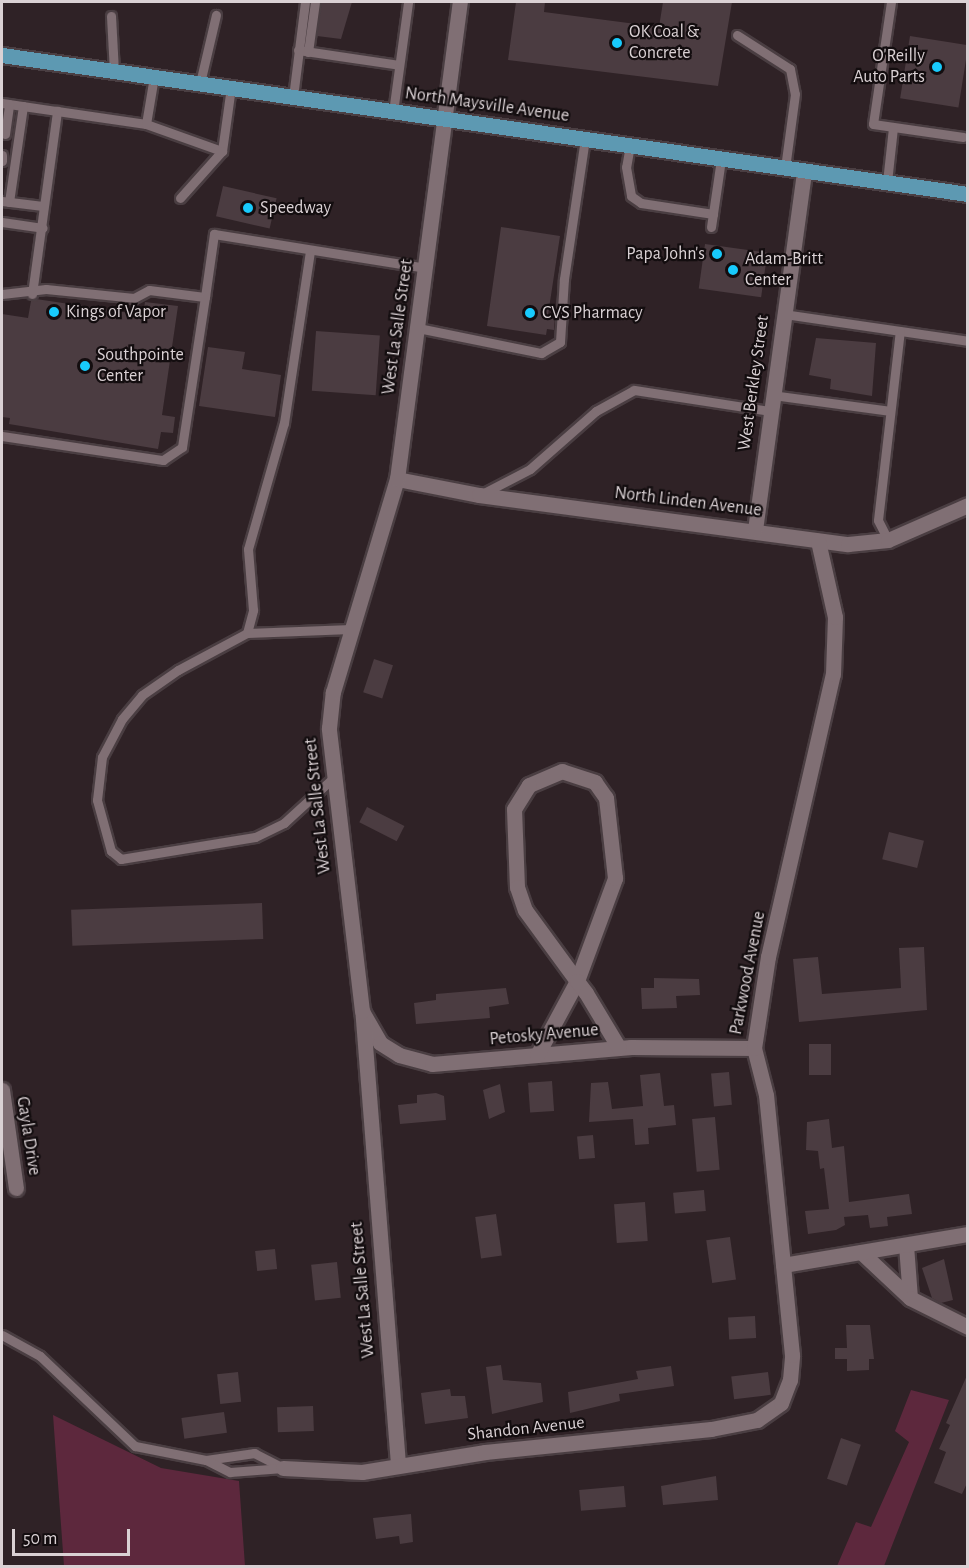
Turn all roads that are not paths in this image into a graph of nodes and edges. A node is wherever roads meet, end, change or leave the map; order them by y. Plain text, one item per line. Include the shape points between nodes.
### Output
1 (305, 2) edge
2 (315, 2) edge
3 (408, 2) edge
4 (460, 2) edge
5 (891, 2) edge
6 (216, 15) dead end
7 (111, 16) dead end
8 (737, 35) dead end
9 (303, 51) junction
10 (2, 55) edge
11 (399, 65) junction
12 (114, 70) junction
13 (154, 76) junction
14 (200, 82) junction
15 (231, 87) junction
16 (293, 97) junction
17 (3, 104) edge
18 (23, 106) junction
19 (57, 111) junction
20 (393, 112) junction
21 (445, 119) junction
22 (146, 124) junction
23 (893, 128) junction
24 (5, 134) dead end
25 (963, 137) dead end
26 (585, 139) junction
27 (630, 145) junction
28 (222, 151) junction
29 (2, 155) edge
30 (722, 159) junction
31 (2, 161) edge
32 (785, 168) junction
33 (804, 171) junction
34 (887, 182) junction
35 (968, 194) edge
36 (180, 198) dead end
37 (5, 201) edge
38 (43, 206) junction
39 (713, 214) junction
40 (2, 222) edge
41 (711, 227) dead end
42 (43, 228) junction
43 (310, 251) junction
44 (426, 268) junction
45 (2, 294) edge
46 (32, 294) junction
47 (205, 297) junction
48 (784, 314) junction
49 (418, 328) junction
50 (900, 332) junction
51 (968, 341) edge
52 (772, 395) junction
53 (769, 411) junction
54 (890, 411) junction
55 (2, 436) edge
56 (397, 479) junction
57 (479, 495) junction
58 (968, 505) edge
59 (754, 530) junction
60 (888, 540) junction
61 (818, 541) junction
62 (351, 629) junction
63 (247, 633) junction
64 (332, 779) junction
65 (577, 981) junction
66 (362, 1011) junction
67 (619, 1048) junction
68 (754, 1048) junction
69 (537, 1055) junction
70 (2, 1090) edge
71 (16, 1188) dead end
72 (968, 1234) edge
73 (906, 1245) junction
74 (861, 1252) junction
75 (783, 1264) junction
76 (910, 1298) junction
77 (968, 1327) edge
78 (2, 1335) edge
79 (772, 1412) joint
80 (206, 1460) junction
81 (398, 1464) junction
82 (283, 1468) junction

1 - 9 lane
2 - 9 lane
3 - 11 lane
4 - 21 street, West La Salle Street
5 - 23 lane via 873,124
6 - 14 lane
7 - 12 lane
8 - 32 lane via 790,69 795,94
9 - 11 lane
9 - 16 lane
10 - 12 main road, North Maysville Avenue
11 - 20 lane
12 - 13 main road, North Maysville Avenue
13 - 14 main road, North Maysville Avenue
13 - 22 lane
14 - 15 main road, North Maysville Avenue
15 - 16 main road, North Maysville Avenue
15 - 28 lane
16 - 20 main road, North Maysville Avenue
17 - 18 lane
17 - 24 lane
18 - 19 lane
18 - 37 lane
19 - 22 lane
19 - 38 lane
20 - 21 main road, North Maysville Avenue
21 - 26 main road, North Maysville Avenue
21 - 44 street, West La Salle Street
22 - 28 lane
23 - 25 lane
23 - 34 lane
26 - 27 main road, North Maysville Avenue
26 - 49 lane via 564,279 560,342 542,354
27 - 30 main road, North Maysville Avenue
27 - 39 lane via 626,167 631,196 641,203
28 - 36 lane
29 - 31 lane
30 - 32 main road, North Maysville Avenue
30 - 39 lane
32 - 33 main road, North Maysville Avenue
33 - 34 main road, North Maysville Avenue
33 - 48 street, West Berkley Street
34 - 35 main road, North Maysville Avenue
37 - 38 lane
38 - 42 lane
39 - 41 lane
40 - 42 lane
42 - 46 lane
43 - 44 lane
43 - 47 lane via 214,234
43 - 63 lane via 284,423 248,549 253,610
44 - 49 street, West La Salle Street
45 - 46 lane
46 - 47 lane via 46,289 134,298 149,290
47 - 55 lane via 182,447 163,460
48 - 50 lane
48 - 52 street, West Berkley Street
49 - 56 street, West La Salle Street
50 - 51 lane
50 - 54 lane
52 - 53 street, West Berkley Street
52 - 54 lane
53 - 57 lane via 634,390 596,411 530,469
53 - 59 street, West Berkley Street
54 - 60 lane via 878,520
56 - 57 street, North Linden Avenue
56 - 62 street, West La Salle Street
57 - 59 street, North Linden Avenue
58 - 60 street, North Linden Avenue
59 - 61 street, North Linden Avenue
60 - 61 street, North Linden Avenue
61 - 68 street, Parkwood Avenue via 835,617 833,674
62 - 63 lane
62 - 64 street, West La Salle Street via 333,692
63 - 64 lane via 178,669 142,695 122,719 102,757 97,800 111,851 121,859 255,837 284,823
64 - 66 street, West La Salle Street
65 - 65 street via 525,910 511,832 514,809 529,785 562,771 588,778 606,798 616,850 608,908
65 - 67 street
65 - 69 street
66 - 69 street, Petosky Avenue via 380,1043 413,1061
66 - 81 street, West La Salle Street
67 - 68 street, Petosky Avenue
67 - 69 street, Petosky Avenue
68 - 75 street, Parkwood Avenue via 766,1095
70 - 71 street, Gayla Drive
72 - 73 street
73 - 74 street
73 - 76 street
74 - 75 street
74 - 76 street
75 - 79 street, Parkwood Avenue via 792,1368 787,1392
76 - 77 street
78 - 80 lane via 40,1356 135,1446
79 - 81 street, Shandon Avenue via 721,1428
80 - 82 lane via 230,1472
80 - 82 lane via 254,1453
81 - 82 street, Shandon Avenue via 362,1472

